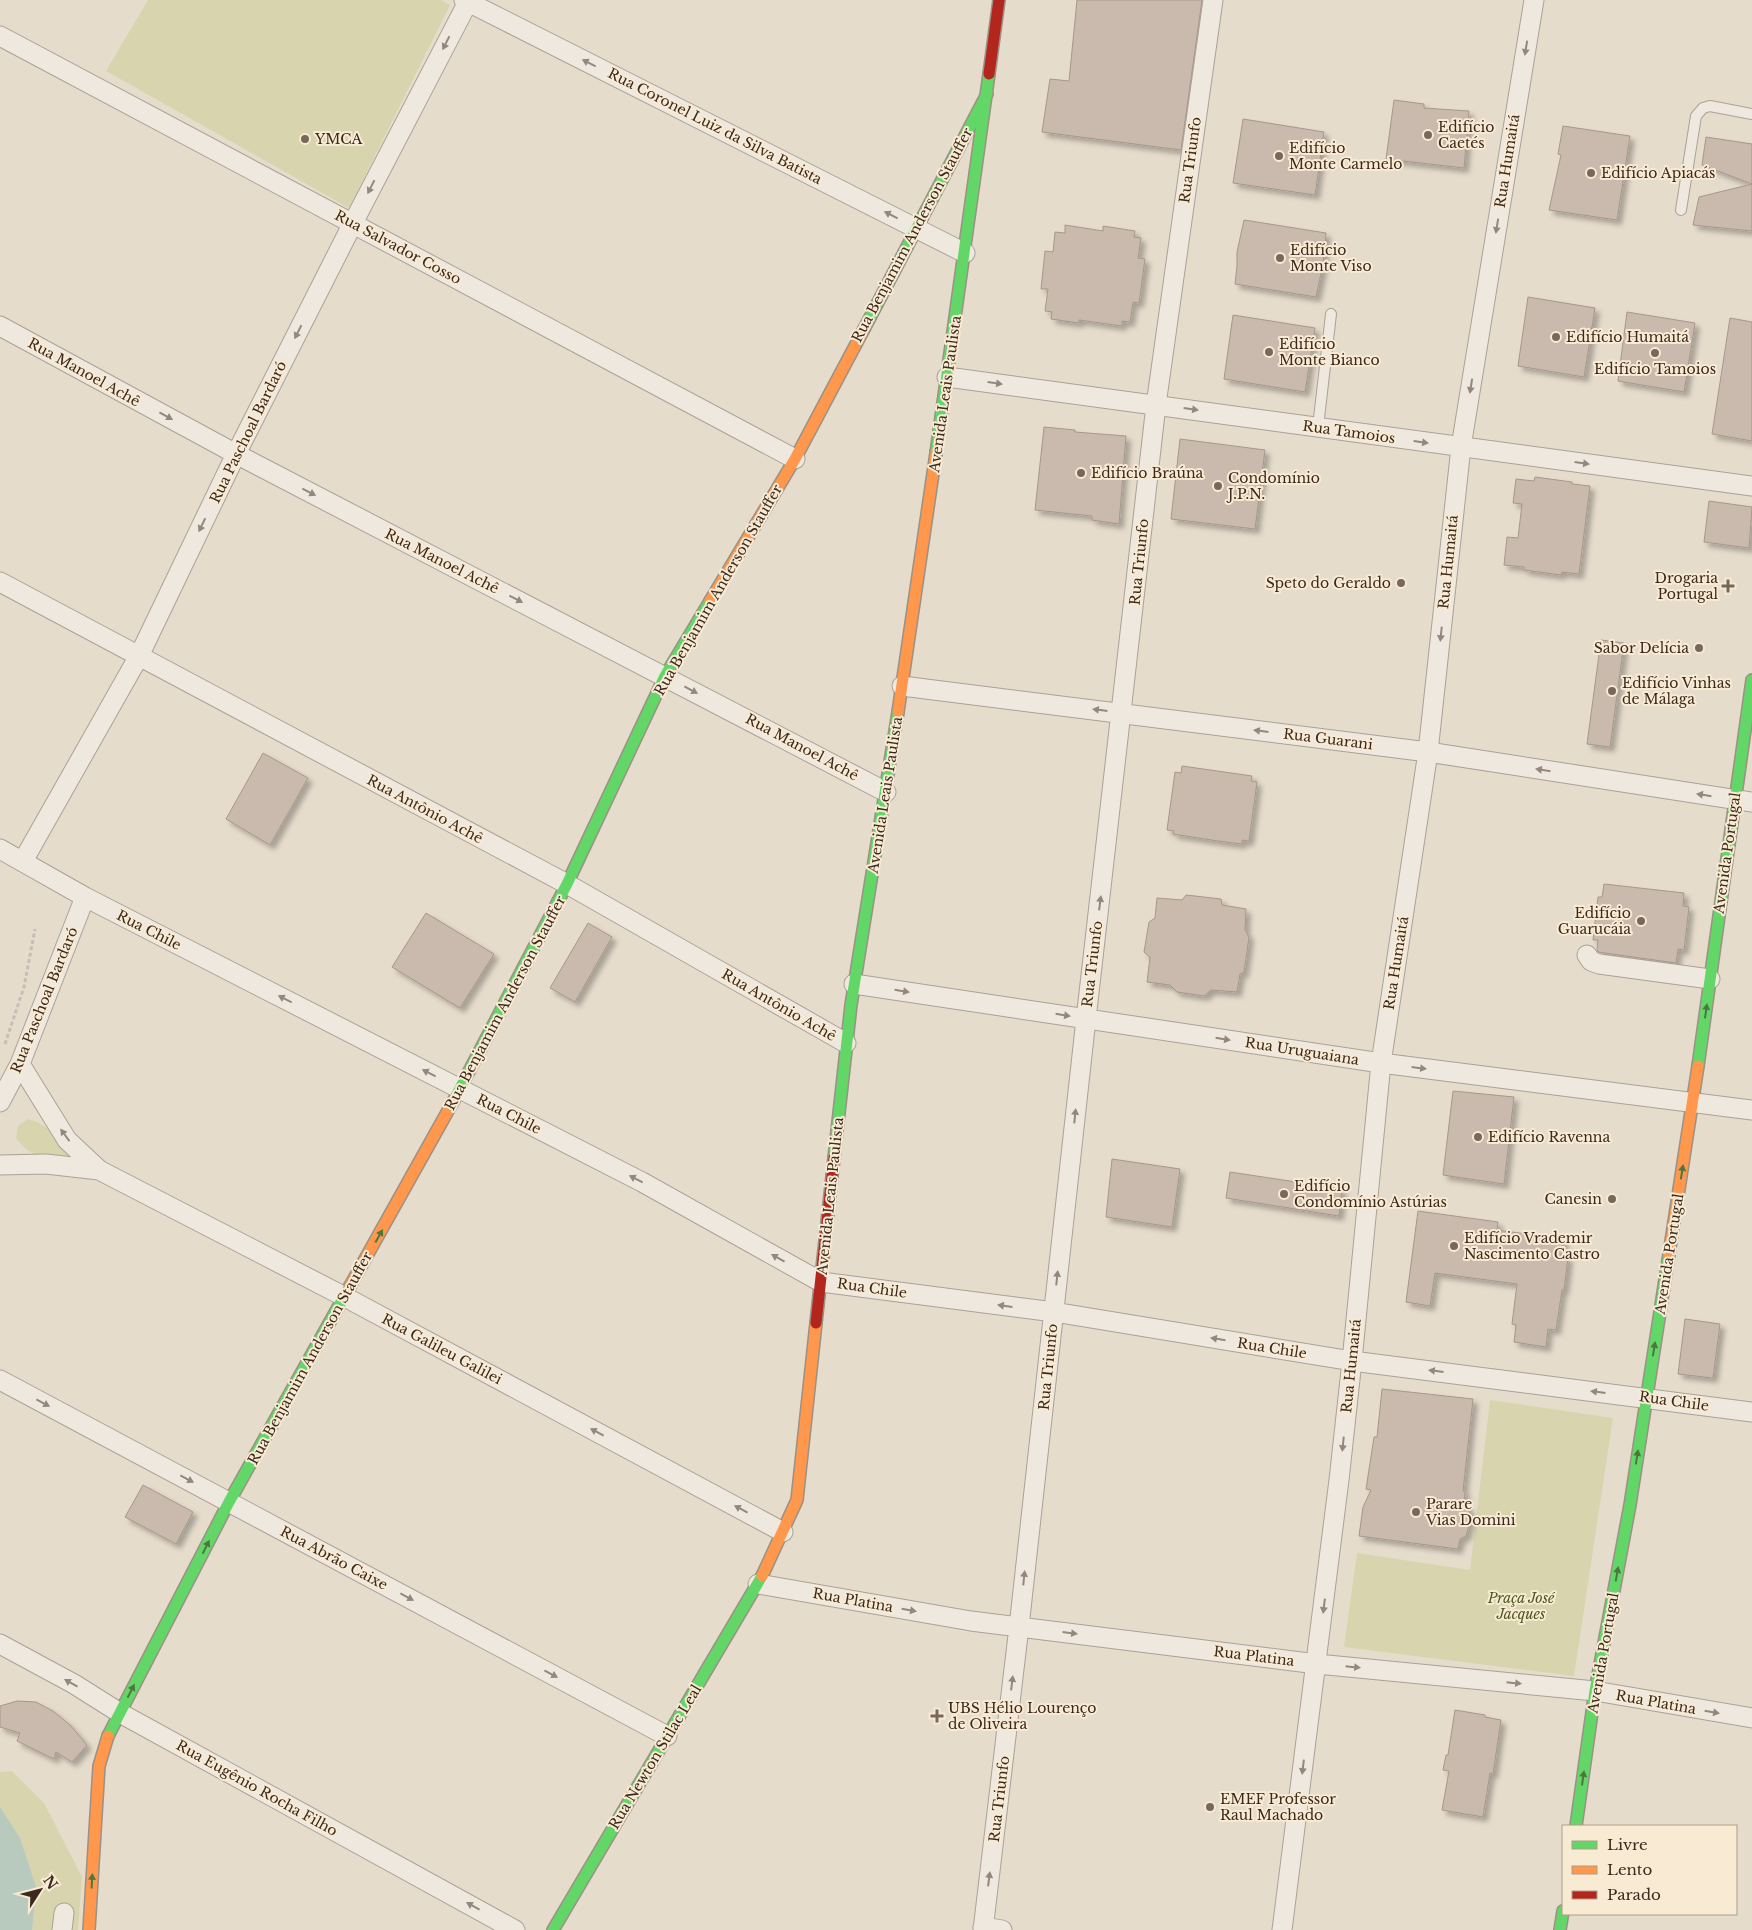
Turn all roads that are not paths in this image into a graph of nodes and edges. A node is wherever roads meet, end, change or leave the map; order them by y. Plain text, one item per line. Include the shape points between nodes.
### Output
1 (999, 0) edge
2 (1212, 0) edge
3 (1534, 0) edge
4 (467, 1) edge
5 (0, 36) edge
6 (987, 94) junction
7 (1752, 114) edge
8 (1681, 210) dead end
9 (353, 223) junction
10 (916, 228) junction
11 (965, 253) junction
12 (1331, 314) dead end
13 (0, 326) edge
14 (947, 377) junction
15 (1156, 405) junction
16 (1318, 427) junction
17 (1461, 447) junction
18 (236, 454) junction
19 (795, 459) junction
20 (1752, 486) edge
21 (0, 582) edge
22 (139, 656) junction
23 (665, 676) junction
24 (1752, 680) edge
25 (902, 686) junction
26 (1122, 713) junction
27 (1428, 752) junction
28 (886, 792) junction
29 (1743, 801) edge
30 (0, 849) edge
31 (23, 861) junction
32 (567, 884) junction
33 (85, 897) junction
34 (1587, 955) dead end
35 (1710, 979) junction
36 (854, 984) junction
37 (1086, 1019) junction
38 (846, 1043) junction
39 (1381, 1063) junction
40 (20, 1064) junction
41 (460, 1089) junction
42 (1693, 1101) junction
43 (0, 1102) edge
44 (1752, 1110) edge
45 (0, 1164) edge
46 (98, 1170) junction
47 (821, 1282) junction
48 (345, 1297) junction
49 (1054, 1312) junction
50 (1352, 1361) junction
51 (0, 1380) edge
52 (1646, 1398) junction
53 (1752, 1412) edge
54 (229, 1502) junction
55 (784, 1532) junction
56 (758, 1584) junction
57 (1019, 1627) junction
58 (0, 1644) edge
59 (1317, 1664) junction
60 (1595, 1691) junction
61 (120, 1712) junction
62 (1752, 1718) edge
63 (667, 1736) junction
64 (1576, 1825) edge
65 (1562, 1915) edge
66 (989, 1929) edge
67 (89, 1930) edge
68 (515, 1930) edge
69 (553, 1930) edge
70 (1282, 1930) edge
71 (1560, 1930) edge

1 - 6 street, Avenida Leais Paulista
2 - 15 street, Rua Triunfo
3 -> 17 street, Rua Humaitá
4 -> 9 street, Rua Paschoal Bardaró
10 -> 4 street, Rua Coronel Luiz da Silva Batista
5 - 9 street, Rua Salvador Cosso
6 - 10 street, Rua Benjamim Anderson Stauffer
6 - 11 street, Avenida Leais Paulista
7 - 8 lane via 1710,106 1696,116
9 -> 18 street, Rua Paschoal Bardaró
9 - 19 street, Rua Salvador Cosso
10 - 11 street, Rua Coronel Luiz da Silva Batista
10 - 19 street, Rua Benjamim Anderson Stauffer
11 - 14 street, Avenida Leais Paulista
12 - 16 lane
13 -> 18 street, Rua Manoel Achê
14 -> 15 street, Rua Tamoios
14 - 25 street, Avenida Leais Paulista
15 -> 16 street, Rua Tamoios
15 - 26 street, Rua Triunfo
16 -> 17 street, Rua Tamoios
17 -> 20 street, Rua Tamoios
17 -> 27 street, Rua Humaitá
18 -> 22 street, Rua Paschoal Bardaró
18 -> 23 street, Rua Manoel Achê
19 - 23 street, Rua Benjamim Anderson Stauffer
21 - 22 street, Rua Antônio Achê
22 - 31 street, Rua Paschoal Bardaró
22 - 32 street, Rua Antônio Achê
23 -> 28 street, Rua Manoel Achê
23 - 32 street, Rua Benjamim Anderson Stauffer
24 - 29 street, Avenida Portugal
26 -> 25 street, Rua Guarani
25 - 28 street, Avenida Leais Paulista
27 -> 26 street, Rua Guarani
37 -> 26 street, Rua Triunfo
29 -> 27 street, Rua Guarani
27 - 39 street, Rua Humaitá
28 - 36 street, Avenida Leais Paulista
29 - 35 street, Avenida Portugal
30 - 31 street, Rua Chile
31 - 33 street, Rua Chile
32 - 38 street, Rua Antônio Achê
32 - 41 street, Rua Benjamim Anderson Stauffer
33 - 40 street, Rua Paschoal Bardaró
41 -> 33 street, Rua Chile
34 - 35 street via 1599,964
42 -> 35 street, Avenida Portugal
36 -> 37 street, Rua Uruguaiana
36 - 38 street, Avenida Leais Paulista
37 -> 39 street, Rua Uruguaiana
49 -> 37 street, Rua Triunfo
38 - 47 street, Avenida Leais Paulista
39 -> 42 street, Rua Uruguaiana
39 - 50 street, Rua Humaitá
40 - 43 street, Rua Paschoal Bardaró
46 -> 40 street, Rua Galileu Galilei via 67,1140
47 -> 41 street, Rua Chile via 642,1182
48 -> 41 street, Rua Benjamim Anderson Stauffer
42 - 44 street, Rua Uruguaiana
52 -> 42 street, Avenida Portugal
45 - 46 street, Rua Galileu Galilei via 46,1164
46 - 48 street, Rua Galileu Galilei
49 -> 47 street, Rua Chile
47 - 55 street, Avenida Leais Paulista via 796,1500
48 - 54 street, Rua Benjamim Anderson Stauffer
55 -> 48 street, Rua Galileu Galilei
50 -> 49 street, Rua Chile
57 -> 49 street, Rua Triunfo
52 -> 50 street, Rua Chile
50 -> 59 street, Rua Humaitá
51 -> 54 street, Rua Abrão Caixe
52 - 53 street, Rua Chile
60 -> 52 street, Avenida Portugal via 1630,1505
61 -> 54 street, Rua Benjamim Anderson Stauffer
54 -> 63 street, Rua Abrão Caixe
55 - 56 street, Avenida Leais Paulista
56 -> 57 street, Rua Platina
56 - 63 street, Rua Newton Stilac Leal
57 -> 59 street, Rua Platina
66 -> 57 street, Rua Triunfo
61 -> 58 street, Rua Eugênio Rocha Filho
59 -> 60 street, Rua Platina
59 -> 70 street, Rua Humaitá
60 -> 62 street, Rua Platina
64 -> 60 street, Avenida Portugal
67 -> 61 street, Rua Benjamim Anderson Stauffer via 99,1766 108,1735
68 -> 61 street, Rua Eugênio Rocha Filho
63 - 69 street, Rua Newton Stilac Leal
65 - 71 street

